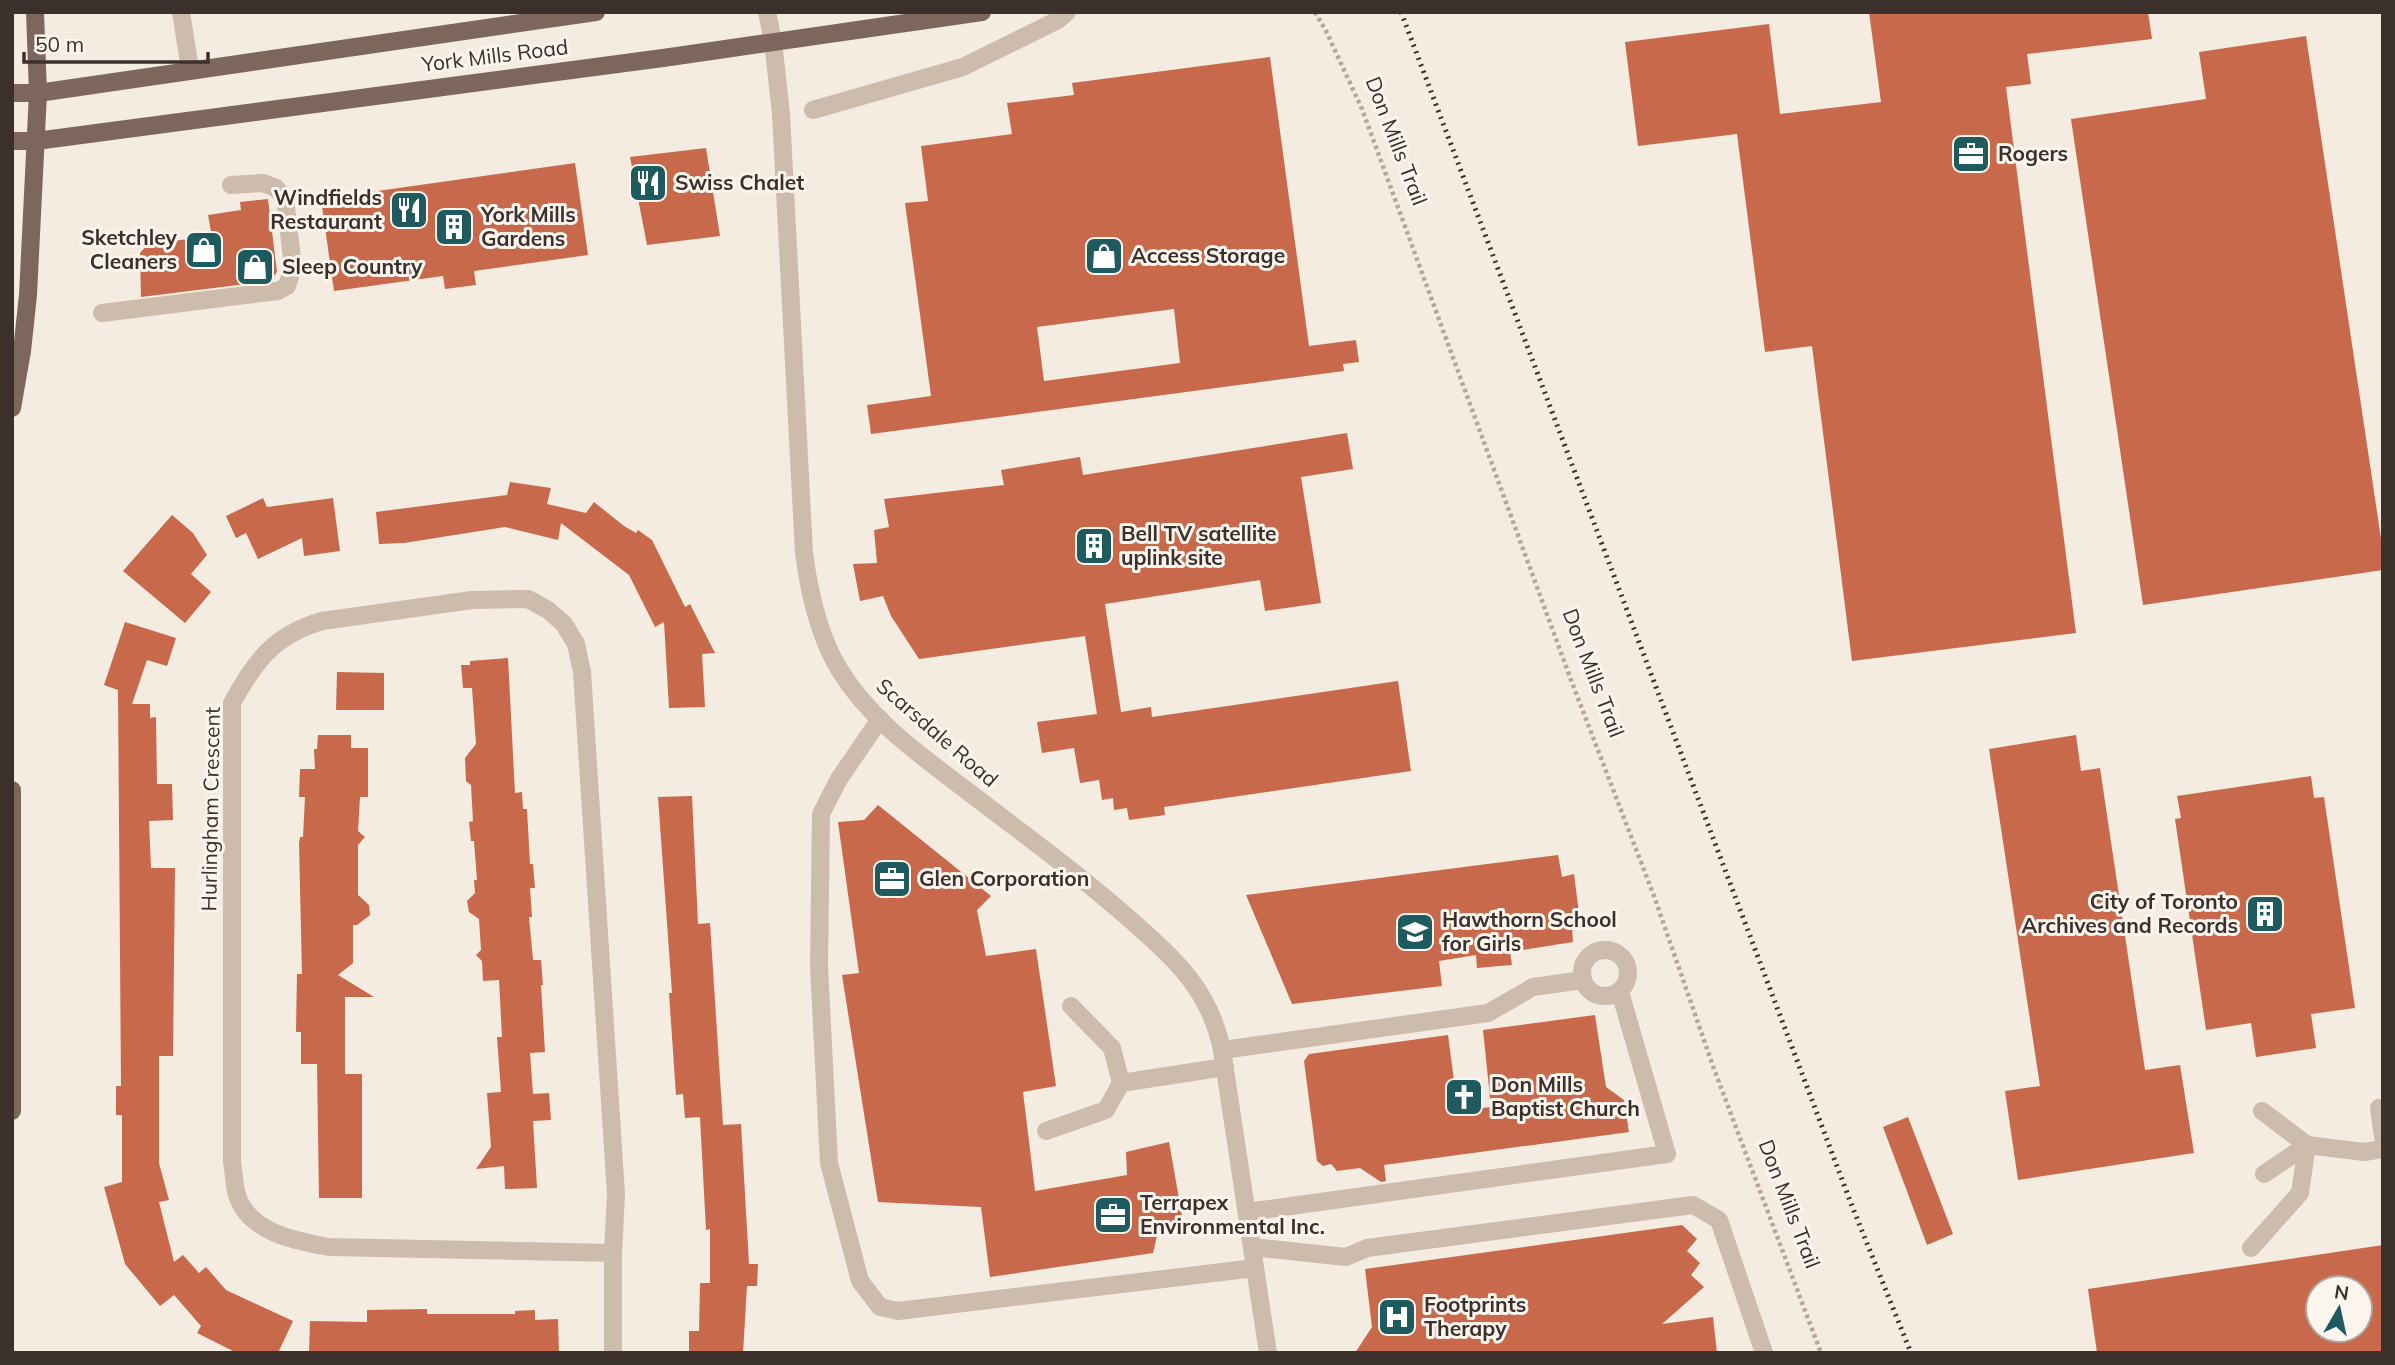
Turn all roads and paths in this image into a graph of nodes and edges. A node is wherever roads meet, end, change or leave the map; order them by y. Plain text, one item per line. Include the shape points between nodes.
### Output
1 (35, 12) edge
2 (181, 12) edge
3 (596, 12) edge
4 (767, 12) edge
5 (982, 12) edge
6 (1314, 12) edge
7 (1062, 16) edge
8 (773, 41) junction
9 (190, 69) junction
10 (12, 93) edge
11 (38, 93) junction
12 (813, 110) dead end
13 (12, 141) edge
14 (36, 141) junction
15 (231, 185) dead end
16 (102, 313) dead end
17 (12, 408) edge
18 (880, 719) junction
19 (12, 790) edge
20 (13, 846) edge
21 (1583, 980) junction
22 (1620, 992) junction
23 (1071, 1006) dead end
24 (1224, 1058) junction
25 (1121, 1083) junction
26 (2379, 1108) dead end
27 (12, 1111) edge
28 (2262, 1111) dead end
29 (1046, 1131) dead end
30 (2383, 1137) edge
31 (2307, 1144) junction
32 (2383, 1149) edge
33 (2264, 1174) dead end
34 (1247, 1212) junction
35 (1252, 1247) junction
36 (2251, 1248) dead end
37 (613, 1253) junction
38 (1255, 1268) junction
39 (613, 1353) edge
40 (1268, 1353) edge
41 (1764, 1353) edge
42 (1821, 1353) edge

1 - 11 main road
2 - 9 street
3 - 9 main road, York Mills Road
4 - 8 street, Scarsdale Road
5 - 8 main road, York Mills Road
6 - 42 path, Don Mills Trail via 1362,109
7 - 12 street via 963,66
8 - 14 main road, York Mills Road
8 - 18 street, Scarsdale Road via 805,566 835,660
9 - 11 main road, York Mills Road
10 - 11 main road, York Mills Road
11 - 14 main road
13 - 14 main road, York Mills Road
14 - 17 main road via 26,316
15 - 16 street via 263,183 276,188 285,199 293,255 287,286 278,291
18 - 24 street, Scarsdale Road via 1114,905 1175,961 1210,1008
18 - 38 street via 821,814 819,966 829,1163 860,1281 880,1307 898,1311
19 - 20 main road
20 - 27 main road
21 - 22 street via 1596,995
21 - 22 street via 1589,956 1614,951 1629,969
21 - 24 street via 1533,987 1488,1013
22 - 34 street via 1667,1154
23 - 25 street via 1112,1048
24 - 25 street
24 - 34 street, Scarsdale Road
25 - 29 street via 1106,1110
26 - 30 street
28 - 31 street
31 - 32 street via 2364,1152
31 - 33 street
31 - 36 street via 2300,1193
34 - 35 street, Scarsdale Road
35 - 38 street, Scarsdale Road
35 - 41 street via 1346,1257 1367,1248 1693,1205 1719,1220
37 - 37 street, Hurlingham Crescent via 616,1194 582,672 576,644 564,624 527,599 472,600 298,628 268,649 232,702 232,1162 237,1197 252,1219 290,1240 329,1247
37 - 39 street, Hurlingham Crescent
38 - 40 street, Scarsdale Road

